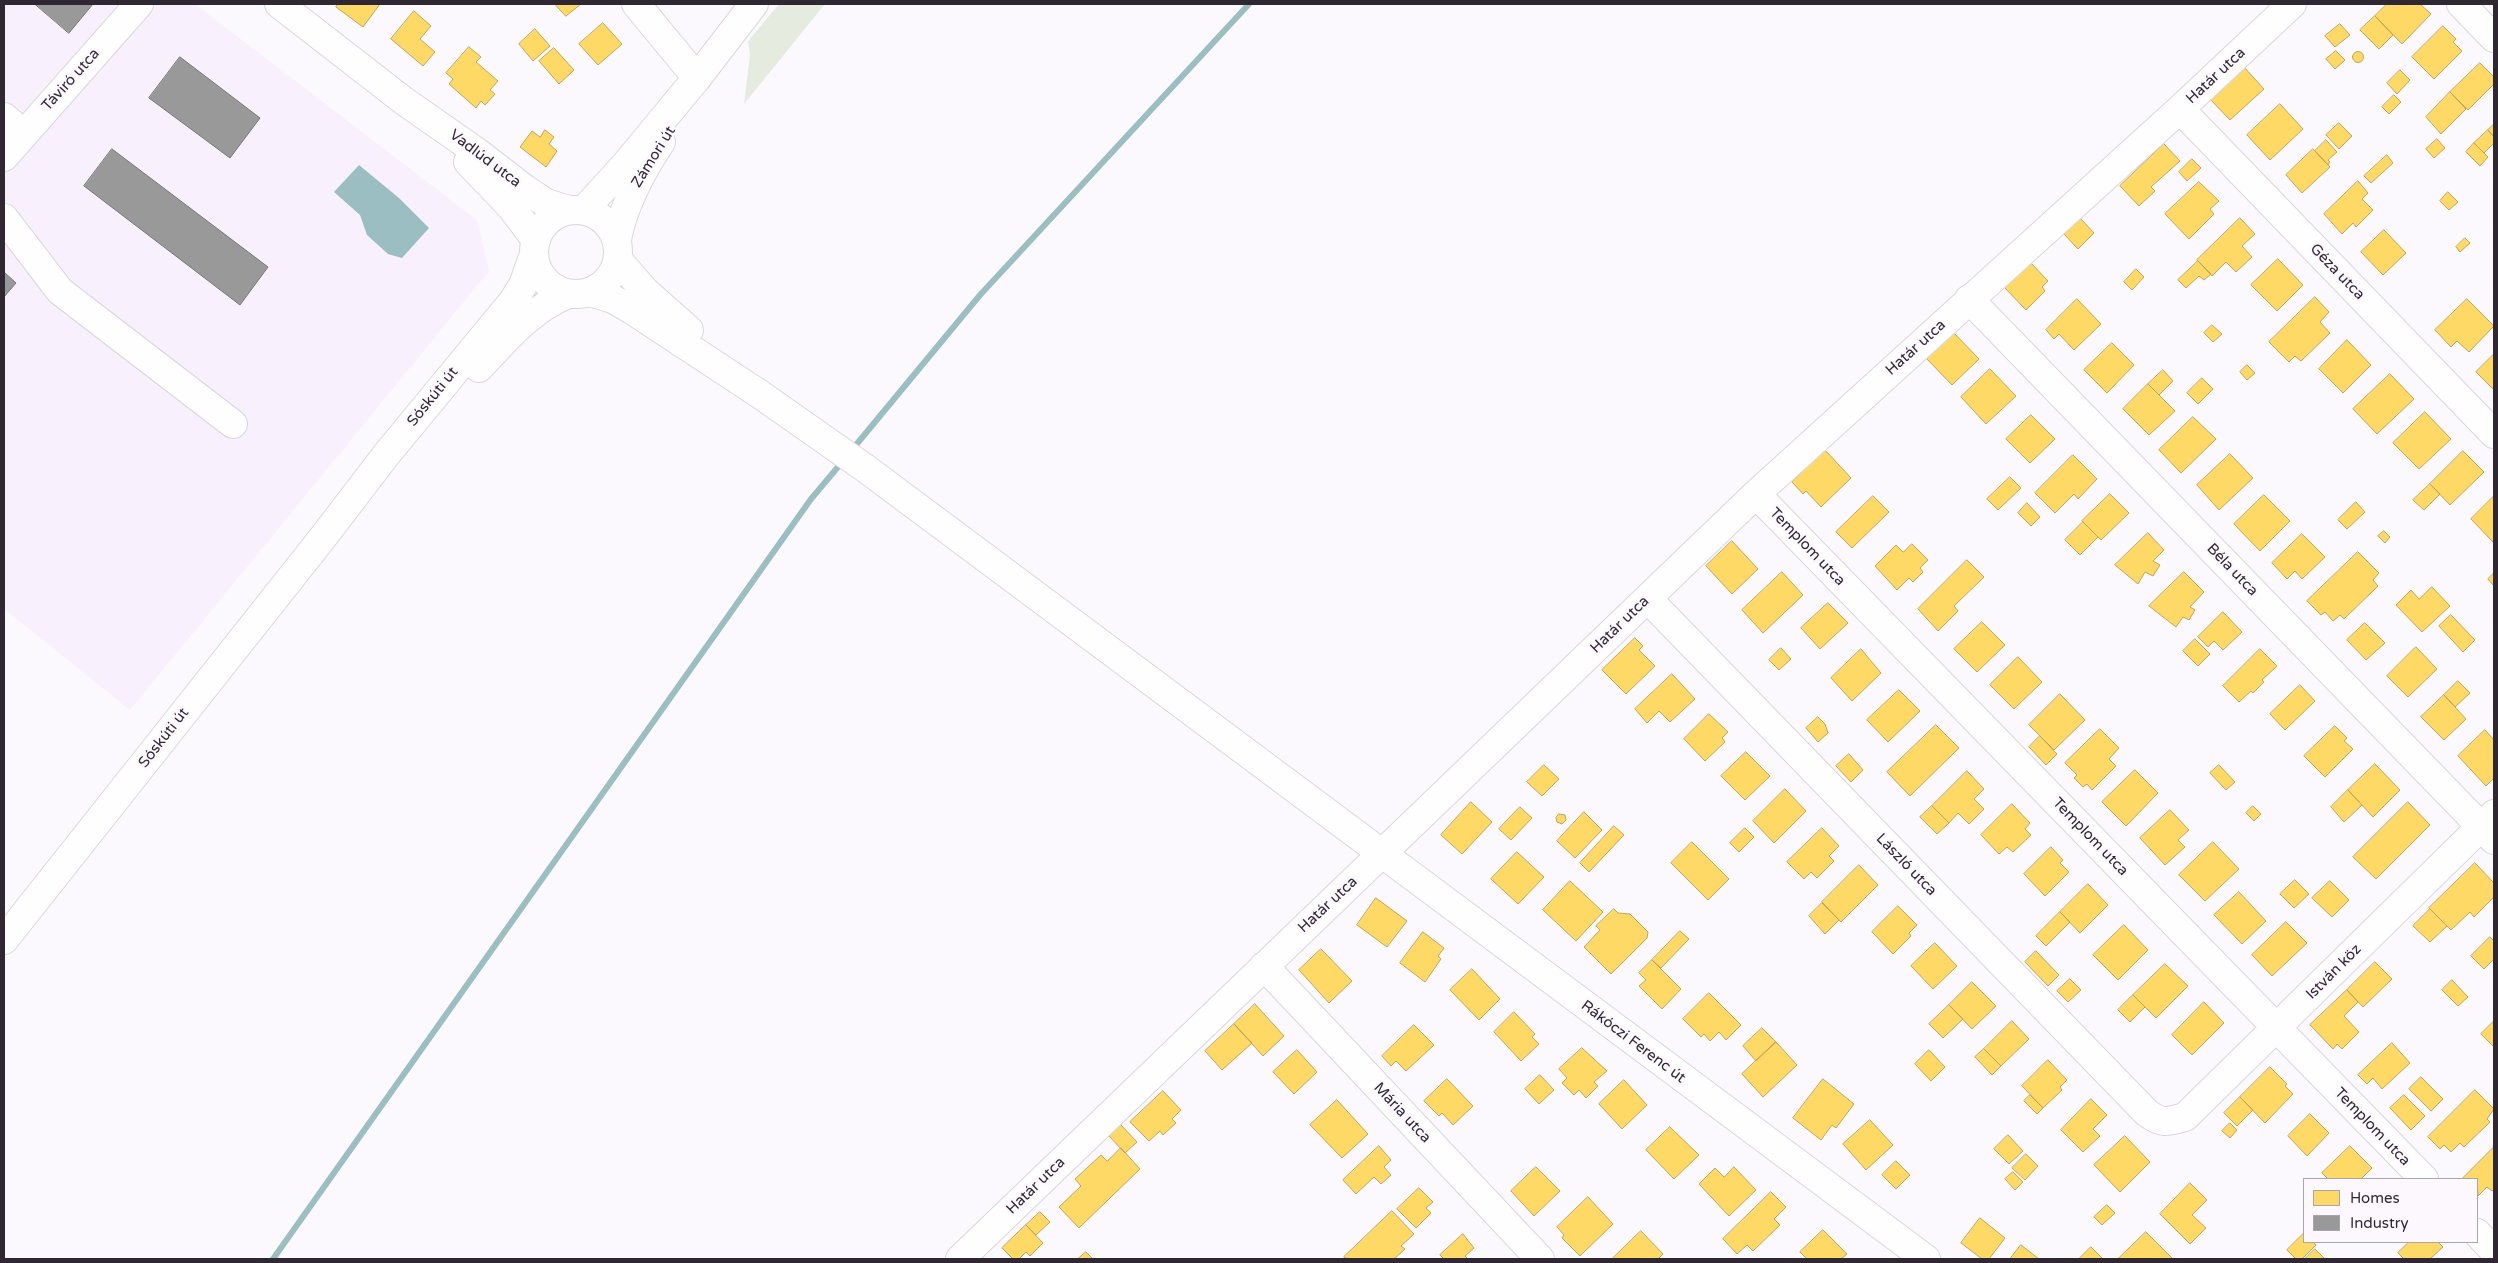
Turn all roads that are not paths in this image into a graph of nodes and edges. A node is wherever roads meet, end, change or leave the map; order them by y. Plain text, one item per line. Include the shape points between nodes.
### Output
1 (139, 4) edge
2 (279, 4) edge
3 (636, 4) edge
4 (754, 4) edge
5 (2292, 4) edge
6 (2461, 4) edge
7 (2494, 38) edge
8 (697, 78) junction
9 (404, 101) junction
10 (2180, 109) junction
11 (14, 125) edge
12 (4, 157) edge
13 (576, 210) junction
14 (4, 218) edge
15 (535, 247) junction
16 (618, 250) junction
17 (579, 293) junction
18 (1969, 299) junction
19 (761, 395) junction
20 (233, 424) dead end
21 (2494, 434) edge
22 (1756, 494) junction
23 (324, 536) junction
24 (1648, 599) junction
25 (2490, 827) edge
26 (1381, 854) junction
27 (4, 940) edge
28 (1264, 966) junction
29 (2276, 1029) junction
30 (2170, 1122) joint
31 (2423, 1178) edge
32 (2478, 1234) edge
33 (2494, 1251) edge
34 (967, 1257) edge
35 (1540, 1259) edge
36 (1926, 1259) edge

1 - 11 street, Táviró utca
2 - 9 street, Vadlúd utca
3 - 8 street
4 - 8 street, Zámori út
5 - 10 street, Határ utca
6 - 7 street
8 - 13 street, Zámori út via 611,180
8 - 16 street, Zámori út via 677,120 632,192 621,219
9 - 13 street, Vadlúd utca via 546,203
9 - 15 street, Vadlúd utca via 511,207
10 - 18 street, Határ utca
10 - 21 street, Géza utca
11 - 12 street, Táviró utca
13 - 15 street via 551,218 544,224
13 - 16 street via 604,220
14 - 20 street via 60,291
15 - 17 street via 539,270 548,284
15 - 23 street, Sóskúti út via 523,285 513,301
16 - 17 street via 609,280
16 - 19 street via 644,291
17 - 19 street via 613,299
17 - 23 street, Sóskúti út via 554,299 528,316 422,426
18 - 22 street, Határ utca
18 - 25 street, Béla utca
19 - 26 street, Rákóczi Ferenc út via 865,468
22 - 24 street, Határ utca
22 - 29 street, Templom utca
23 - 27 street, Sóskúti út
24 - 26 street, Határ utca
24 - 30 street, László utca via 2147,1113 2158,1121
25 - 29 street, István köz
26 - 28 street, Határ utca
26 - 36 street, Rákóczi Ferenc út
28 - 34 street, Határ utca
28 - 35 street, Mária utca
29 - 30 street, István köz via 2185,1117
29 - 31 street, Templom utca
32 - 33 street

